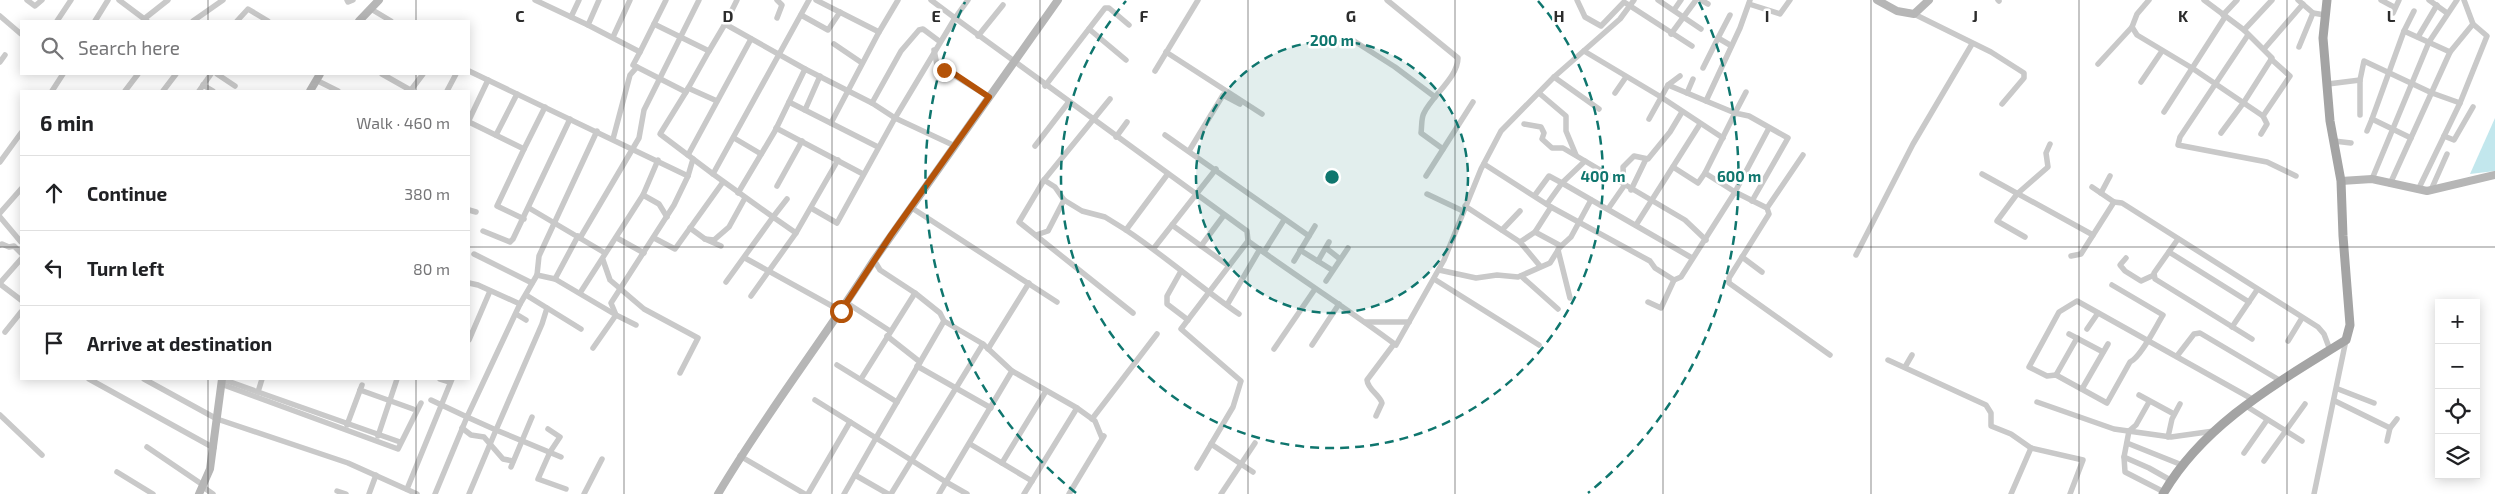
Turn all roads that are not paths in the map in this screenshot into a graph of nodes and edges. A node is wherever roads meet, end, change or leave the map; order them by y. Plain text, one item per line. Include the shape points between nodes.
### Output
1 (28, 0) edge
2 (42, 0) edge
3 (108, 0) edge
4 (119, 0) edge
5 (168, 0) edge
6 (223, 0) edge
7 (347, 0) edge
8 (352, 0) edge
9 (379, 0) edge
10 (535, 0) edge
11 (579, 0) edge
12 (599, 0) edge
13 (630, 0) edge
14 (666, 0) edge
15 (699, 0) edge
16 (737, 0) edge
17 (777, 0) edge
18 (809, 0) edge
19 (816, 0) edge
20 (898, 0) edge
21 (931, 0) edge
22 (968, 0) edge
23 (1058, 0) edge
24 (1198, 0) edge
25 (1387, 0) edge
26 (1577, 0) edge
27 (1658, 0) edge
28 (1681, 0) edge
29 (1696, 0) edge
30 (1701, 0) edge
31 (1790, 0) edge
32 (1877, 0) edge
33 (1929, 0) edge
34 (2149, 0) edge
35 (2204, 0) edge
36 (2237, 0) edge
37 (2272, 0) edge
38 (2327, 0) edge
39 (2381, 0) edge
40 (2399, 0) edge
41 (2429, 0) edge
42 (2457, 0) edge
43 (2464, 0) edge
44 (69, 1) edge
45 (160, 2) edge
46 (1749, 2) edge
47 (2301, 2) edge
48 (1632, 3) edge
49 (1708, 4) dead end
50 (1002, 5) dead end
51 (2437, 5) junction
52 (371, 9) junction
53 (1674, 10) junction
54 (840, 12) junction
55 (2414, 12) dead end
56 (2313, 13) junction
57 (2447, 13) junction
58 (1914, 14) junction
59 (801, 15) junction
60 (1730, 15) dead end
61 (2325, 15) junction
62 (0, 16) edge
63 (2224, 16) junction
64 (571, 17) junction
65 (1684, 17) junction
66 (777, 18) dead end
67 (954, 18) junction
68 (58, 20) edge
69 (96, 20) edge
70 (146, 20) edge
71 (194, 20) edge
72 (238, 20) edge
73 (266, 20) edge
74 (360, 20) edge
75 (389, 20) edge
76 (654, 24) junction
77 (725, 24) junction
78 (2473, 24) junction
79 (588, 25) junction
80 (1129, 25) dead end
81 (2132, 28) junction
82 (1089, 29) junction
83 (1701, 29) dead end
84 (2404, 31) junction
85 (879, 32) junction
86 (20, 33) edge
87 (2246, 33) junction
88 (1671, 34) junction
89 (680, 36) junction
90 (978, 36) junction
91 (614, 37) junction
92 (2418, 37) junction
93 (1718, 38) junction
94 (751, 39) junction
95 (1351, 39) dead end
96 (939, 41) junction
97 (2429, 42) junction
98 (834, 44) dead end
99 (1972, 44) junction
100 (1730, 45) junction
101 (1692, 46) dead end
102 (2299, 48) dead end
103 (2264, 49) junction
104 (934, 50) junction
105 (710, 51) junction
106 (1584, 51) junction
107 (2162, 51) junction
108 (640, 52) junction
109 (1166, 52) junction
110 (2450, 52) junction
111 (779, 54) junction
112 (5, 55) dead end
113 (1126, 60) dead end
114 (2271, 60) junction
115 (1016, 61) junction
116 (0, 62) edge
117 (862, 63) junction
118 (2098, 64) dead end
119 (638, 68) junction
120 (805, 68) junction
121 (1702, 68) dead end
122 (2192, 68) junction
123 (470, 71) edge
124 (1155, 71) dead end
125 (2388, 72) junction
126 (62, 75) edge
127 (137, 75) edge
128 (210, 75) edge
129 (218, 75) edge
130 (384, 75) edge
131 (421, 75) edge
132 (455, 75) edge
133 (175, 76) edge
134 (820, 76) junction
135 (1680, 76) dead end
136 (318, 77) edge
137 (1626, 77) junction
138 (1554, 78) junction
139 (660, 79) junction
140 (1693, 79) dead end
141 (488, 80) junction
142 (2360, 80) junction
143 (2141, 82) dead end
144 (2413, 83) junction
145 (2216, 84) junction
146 (2328, 84) junction
147 (203, 85) junction
148 (1668, 85) junction
149 (235, 86) dead end
150 (1045, 86) junction
151 (53, 90) edge
152 (126, 90) edge
153 (164, 90) edge
154 (200, 90) edge
155 (211, 90) edge
156 (311, 90) edge
157 (337, 90) edge
158 (410, 90) edge
159 (413, 90) edge
160 (448, 90) edge
161 (687, 90) junction
162 (847, 90) junction
163 (1746, 92) dead end
164 (1539, 93) junction
165 (1615, 93) dead end
166 (1687, 93) junction
167 (2432, 93) junction
168 (516, 94) junction
169 (989, 97) junction
170 (1435, 97) junction
171 (1661, 97) junction
172 (1110, 99) dead end
173 (1706, 100) junction
174 (717, 102) junction
175 (789, 102) junction
176 (1068, 102) junction
177 (1473, 102) dead end
178 (2244, 102) junction
179 (872, 103) junction
180 (2460, 103) junction
181 (2002, 104) dead end
182 (545, 107) junction
183 (2473, 107) dead end
184 (1600, 109) dead end
185 (805, 110) junction
186 (1253, 111) dead end
187 (1682, 112) junction
188 (2164, 112) dead end
189 (1735, 113) junction
190 (1262, 114) dead end
191 (2360, 114) dead end
192 (2263, 116) junction
193 (895, 118) junction
194 (1649, 118) dead end
195 (470, 119) edge
196 (570, 119) junction
197 (2372, 119) junction
198 (1093, 121) junction
199 (470, 122) edge
200 (1127, 122) dead end
201 (831, 123) junction
202 (1524, 124) dead end
203 (1700, 124) junction
204 (776, 128) junction
205 (1769, 128) junction
206 (2392, 129) junction
207 (597, 131) junction
208 (2367, 131) dead end
209 (2221, 132) dead end
210 (20, 134) edge
211 (2261, 134) dead end
212 (496, 135) junction
213 (1166, 135) dead end
214 (2444, 136) junction
215 (1116, 137) junction
216 (613, 138) junction
217 (734, 138) junction
218 (1723, 138) junction
219 (2411, 138) junction
220 (2334, 140) junction
221 (802, 142) junction
222 (2050, 144) dead end
223 (2351, 144) dead end
224 (955, 146) junction
225 (1035, 146) dead end
226 (632, 147) junction
227 (878, 147) junction
228 (524, 149) junction
229 (1444, 149) junction
230 (1188, 151) junction
231 (761, 154) junction
232 (2447, 154) dead end
233 (1576, 155) junction
234 (1803, 155) dead end
235 (691, 157) junction
236 (1646, 159) junction
237 (658, 160) junction
238 (838, 160) junction
239 (1585, 161) junction
240 (0, 162) edge
241 (1484, 164) junction
242 (1673, 167) junction
243 (1216, 169) junction
244 (1705, 173) junction
245 (714, 174) junction
246 (863, 174) junction
247 (1982, 174) dead end
248 (1167, 175) junction
249 (2495, 175) edge
250 (688, 176) junction
251 (1426, 176) dead end
252 (2110, 176) dead end
253 (2296, 176) dead end
254 (2372, 179) junction
255 (1044, 180) junction
256 (2341, 181) junction
257 (723, 182) junction
258 (1562, 183) junction
259 (2390, 184) junction
260 (777, 186) dead end
261 (1624, 186) junction
262 (2092, 187) dead end
263 (20, 190) edge
264 (1631, 190) junction
265 (2418, 190) junction
266 (2431, 190) junction
267 (1735, 192) junction
268 (738, 193) junction
269 (2101, 193) junction
270 (1427, 194) dead end
271 (2017, 194) junction
272 (643, 195) junction
273 (1195, 195) junction
274 (1535, 195) junction
275 (745, 198) junction
276 (787, 199) dead end
277 (1064, 200) junction
278 (1591, 200) junction
279 (1752, 201) junction
280 (1651, 202) junction
281 (2114, 202) junction
282 (1549, 206) junction
283 (529, 208) junction
284 (811, 208) junction
285 (912, 208) junction
286 (1767, 208) junction
287 (1464, 209) junction
288 (1608, 209) junction
289 (470, 210) edge
290 (1520, 211) dead end
291 (476, 212) dead end
292 (0, 215) edge
293 (1224, 215) junction
294 (666, 217) junction
295 (773, 217) junction
296 (524, 218) junction
297 (1284, 220) junction
298 (555, 223) junction
299 (1579, 223) junction
300 (1172, 224) junction
301 (1636, 225) junction
302 (1315, 226) dead end
303 (690, 228) junction
304 (1126, 230) junction
305 (1502, 230) junction
306 (483, 231) dead end
307 (1535, 232) junction
308 (796, 233) junction
309 (2093, 235) junction
310 (1036, 236) junction
311 (1309, 236) junction
312 (579, 237) junction
313 (2025, 237) dead end
314 (617, 238) junction
315 (654, 238) junction
316 (705, 239) junction
317 (2178, 239) junction
318 (1706, 240) junction
319 (20, 241) edge
320 (1248, 241) junction
321 (1520, 242) junction
322 (0, 245) edge
323 (721, 246) dead end
324 (1201, 246) junction
325 (1154, 248) junction
326 (1348, 248) dead end
327 (1559, 248) junction
328 (1300, 250) junction
329 (1262, 251) junction
330 (20, 252) edge
331 (2168, 252) junction
332 (605, 253) junction
333 (474, 254) dead end
334 (644, 254) junction
335 (1856, 255) dead end
336 (2071, 256) dead end
337 (1742, 257) junction
338 (745, 258) junction
339 (1692, 258) junction
340 (2126, 258) dead end
341 (20, 259) edge
342 (1340, 259) junction
343 (603, 260) junction
344 (874, 260) junction
345 (1294, 261) dead end
346 (1318, 261) junction
347 (1229, 266) junction
348 (1540, 266) junction
349 (770, 270) junction
350 (1332, 270) junction
351 (1439, 270) junction
352 (1181, 271) junction
353 (1762, 272) dead end
354 (537, 275) junction
355 (2154, 275) junction
356 (1520, 276) junction
357 (555, 279) junction
358 (1434, 279) junction
359 (1674, 280) junction
360 (1326, 281) dead end
361 (726, 282) dead end
362 (0, 283) edge
363 (470, 283) edge
364 (532, 284) junction
365 (1029, 284) junction
366 (2112, 285) dead end
367 (620, 289) junction
368 (1315, 289) junction
369 (2256, 290) junction
370 (490, 291) junction
371 (914, 293) junction
372 (1208, 293) junction
373 (580, 294) junction
374 (526, 295) junction
375 (751, 296) dead end
376 (1570, 298) dead end
377 (20, 299) edge
378 (1057, 302) dead end
379 (1648, 302) dead end
380 (2249, 302) junction
381 (847, 303) junction
382 (520, 304) junction
383 (1339, 304) junction
384 (1227, 305) junction
385 (547, 308) junction
386 (1558, 309) dead end
387 (841, 311) junction
388 (20, 313) edge
389 (1133, 313) dead end
390 (2098, 313) junction
391 (516, 314) junction
392 (1239, 314) dead end
393 (616, 315) junction
394 (2302, 318) junction
395 (526, 320) dead end
396 (1188, 320) junction
397 (944, 321) junction
398 (1365, 322) junction
399 (1409, 322) junction
400 (636, 325) dead end
401 (2232, 328) junction
402 (581, 329) dead end
403 (2087, 329) dead end
404 (5, 332) dead end
405 (889, 334) junction
406 (1157, 334) dead end
407 (2068, 334) dead end
408 (470, 338) edge
409 (2077, 338) junction
410 (2147, 340) junction
411 (2252, 340) dead end
412 (2346, 340) junction
413 (2288, 341) dead end
414 (983, 344) junction
415 (1394, 344) junction
416 (2108, 344) dead end
417 (1312, 345) dead end
418 (1539, 345) dead end
419 (593, 348) dead end
420 (988, 349) junction
421 (1274, 349) dead end
422 (2330, 350) junction
423 (2103, 352) junction
424 (1830, 355) dead end
425 (1912, 355) dead end
426 (2177, 356) junction
427 (1888, 360) dead end
428 (918, 364) junction
429 (837, 365) dead end
430 (1905, 368) junction
431 (1012, 371) junction
432 (680, 373) dead end
433 (2056, 375) junction
434 (860, 379) junction
435 (93, 380) edge
436 (146, 380) edge
437 (262, 380) edge
438 (397, 380) edge
439 (451, 380) edge
440 (222, 381) edge
441 (2280, 381) junction
442 (955, 388) junction
443 (2082, 389) junction
444 (2338, 389) junction
445 (1046, 391) junction
446 (258, 392) junction
447 (2139, 395) dead end
448 (431, 400) dead end
449 (815, 400) dead end
450 (2254, 400) junction
451 (389, 401) junction
452 (2335, 401) junction
453 (898, 402) junction
454 (2036, 402) dead end
455 (2149, 402) junction
456 (421, 403) dead end
457 (2374, 403) dead end
458 (2180, 404) dead end
459 (2304, 404) dead end
460 (441, 405) junction
461 (2246, 406) junction
462 (991, 408) junction
463 (1076, 408) junction
464 (413, 409) dead end
465 (2174, 414) junction
466 (0, 415) edge
467 (1376, 416) dead end
468 (467, 417) junction
469 (532, 417) dead end
470 (217, 418) junction
471 (2397, 418) dead end
472 (1092, 419) junction
473 (2267, 420) junction
474 (850, 422) junction
475 (346, 426) junction
476 (462, 428) junction
477 (2390, 428) junction
478 (548, 429) dead end
479 (496, 430) junction
480 (2216, 431) junction
481 (2284, 431) junction
482 (2129, 432) junction
483 (377, 437) junction
484 (2168, 437) junction
485 (876, 438) junction
486 (522, 440) junction
487 (2387, 441) dead end
488 (400, 442) dead end
489 (2302, 442) dead end
490 (1255, 443) dead end
491 (2127, 443) junction
492 (970, 444) junction
493 (1211, 444) junction
494 (490, 445) junction
495 (147, 447) dead end
496 (214, 448) junction
497 (2031, 448) junction
498 (550, 452) junction
499 (2244, 453) dead end
500 (42, 455) dead end
501 (740, 456) junction
502 (561, 457) dead end
503 (2124, 457) junction
504 (602, 459) dead end
505 (912, 460) junction
506 (2264, 461) dead end
507 (1002, 463) junction
508 (1240, 463) junction
509 (2182, 465) junction
510 (1197, 468) dead end
511 (117, 472) dead end
512 (1253, 472) dead end
513 (376, 475) junction
514 (855, 475) junction
515 (1032, 481) junction
516 (2172, 481) junction
517 (946, 482) junction
518 (202, 489) edge
519 (566, 489) dead end
520 (404, 490) edge
521 (337, 491) dead end
522 (2164, 493) edge
523 (153, 494) edge
524 (213, 494) edge
525 (346, 494) edge
526 (369, 494) edge
527 (417, 494) edge
528 (435, 494) edge
529 (469, 494) edge
530 (584, 494) edge
531 (718, 494) edge
532 (806, 494) edge
533 (844, 494) edge
534 (890, 494) edge
535 (939, 494) edge
536 (967, 494) edge
537 (1024, 494) edge
538 (1069, 494) edge
539 (1220, 494) edge
540 (2011, 494) edge
541 (2070, 494) edge
542 (2314, 494) edge

1 - 2 street via 36,6
3 - 69 street
4 - 70 street
5 - 45 street
6 - 71 street
7 - 8 street
9 - 52 street
10 - 64 street
11 - 64 street
12 - 79 street
13 - 91 street
14 - 76 street
15 - 89 street
16 - 77 street
17 - 66 street via 782,5
18 - 59 street
19 - 54 street
20 - 85 street
21 - 67 street
22 - 67 street
23 - 115 street
24 - 109 street
25 - 170 street via 1458,58
26 - 48 street via 1586,17 1601,26 1624,2
27 - 53 street
28 - 53 street
29 - 65 street
30 - 49 street
31 - 46 street via 1780,14
32 - 58 street via 1897,11
33 - 58 street
34 - 81 street
35 - 63 street
36 - 63 street
37 - 87 street
38 - 61 main road
39 - 40 street via 2393,10
41 - 51 street
42 - 57 street
43 - 78 street
44 - 68 street
45 - 70 street
46 - 100 street
47 - 56 street
47 - 103 street
48 - 88 street
48 - 106 street via 1620,19
50 - 90 street
51 - 57 street
51 - 92 street
52 - 74 street
52 - 75 street
53 - 65 street
54 - 59 street via 828,30
54 - 85 street
55 - 84 street
56 - 61 street
56 - 102 street
57 - 97 street
58 - 99 street
59 - 111 street
60 - 93 street
61 - 146 main road
62 - 86 street
63 - 87 street
63 - 122 street
64 - 79 street
65 - 83 street
65 - 88 street
67 - 90 street
67 - 96 street
72 - 73 street via 248,8
76 - 89 street
76 - 108 street
77 - 94 street
77 - 105 street
78 - 110 street
78 - 180 street via 2487,36
79 - 91 street
80 - 82 street via 1107,7
81 - 107 street via 2137,35
81 - 118 street
82 - 113 street
82 - 150 street
84 - 92 street
84 - 125 street
85 - 117 street
87 - 103 street
87 - 145 street
88 - 101 street
89 - 105 street
89 - 139 street
90 - 115 street
91 - 108 street
92 - 97 street
93 - 100 street
93 - 121 street
94 - 111 street
94 - 174 street
95 - 170 street
96 - 104 street
96 - 179 street via 919,30 901,51
97 - 110 street
97 - 144 street
98 - 117 street
99 - 181 street via 2024,73 2024,78
99 - 335 street via 1913,144
100 - 173 street
103 - 114 street
104 - 169 street via 937,65
104 - 193 street
105 - 161 street
106 - 137 street
106 - 138 street
107 - 122 street
107 - 143 street
108 - 119 street via 634,65
109 - 124 street
109 - 190 street
110 - 167 street
111 - 120 street
111 - 217 street
112 - 116 street
114 - 178 street
114 - 192 street via 2290,76
115 - 150 street
115 - 169 street
117 - 162 street
119 - 139 street
119 - 216 street via 630,75
120 - 134 street
120 - 175 street
122 - 145 street
122 - 188 street
123 - 141 street
125 - 142 street via 2364,61
125 - 144 street
125 - 197 street
126 - 151 street
127 - 152 street
128 - 147 street
129 - 149 street
130 - 158 street
131 - 159 street
132 - 160 street
133 - 153 street
134 - 162 street
134 - 185 street
135 - 148 street
136 - 156 street
136 - 157 street
137 - 165 street
137 - 171 street
138 - 164 street
138 - 184 street
139 - 161 street
139 - 226 street via 642,117 639,138
140 - 166 street
141 - 168 street
141 - 195 street
142 - 146 street
142 - 191 street
144 - 167 street
144 - 206 street
145 - 178 street
145 - 253 street via 2180,137 2178,145 2267,162
146 - 220 main road
147 - 154 street
147 - 155 street
148 - 166 street
148 - 171 street
150 - 176 street
161 - 174 street
161 - 235 street via 660,134
162 - 179 street
162 - 201 street
163 - 189 street
164 - 233 street via 1566,116 1566,131
164 - 241 street via 1501,131
166 - 173 street
167 - 180 street
167 - 219 street
168 - 182 street
168 - 212 street
169 - 224 street
170 - 229 street via 1424,113 1421,133
171 - 187 street
171 - 194 street
172 - 198 street
173 - 189 street
174 - 235 street
175 - 185 street
175 - 204 street
176 - 198 street
176 - 225 street
177 - 229 street
178 - 192 street
178 - 209 street
179 - 193 street
180 - 214 street
182 - 196 street
182 - 228 street
183 - 214 street via 2454,140
185 - 201 street
186 - 230 street via 1224,95
187 - 203 street
187 - 236 street via 1670,132
189 - 205 street via 1749,116
189 - 218 street
192 - 211 street via 2266,124
193 - 224 street
193 - 227 street
196 - 207 street
196 - 283 street
197 - 206 street
197 - 208 street
198 - 215 street
198 - 255 street
199 - 212 street
200 - 215 street
201 - 227 street
202 - 233 street via 1541,128 1542,138 1552,148 1563,148
203 - 218 street
203 - 242 street
204 - 221 street
204 - 231 street
205 - 267 street
205 - 279 street via 1788,138
206 - 219 street
206 - 254 street
207 - 216 street
207 - 298 street
210 - 240 street
212 - 228 street
213 - 230 street
214 - 265 street
215 - 248 street
216 - 226 street
217 - 231 street
217 - 245 street
218 - 244 street
219 - 259 street
220 - 223 street
220 - 256 main road
221 - 238 street
221 - 260 street
222 - 271 street via 2046,153 2048,167
224 - 285 street
226 - 237 street
226 - 312 street
227 - 246 street
228 - 296 street via 497,206
229 - 251 street
230 - 243 street
231 - 268 street
232 - 266 street
233 - 239 street
234 - 286 street
235 - 245 street
235 - 250 street
236 - 261 street via 1634,156 1622,167
236 - 264 street
237 - 250 street
237 - 272 street
238 - 246 street
238 - 284 street
239 - 258 street
239 - 261 street
241 - 274 street
241 - 287 street
242 - 244 street via 1698,183
242 - 280 street
243 - 273 street
243 - 297 street
244 - 267 street
245 - 257 street
246 - 284 street via 838,223
247 - 271 street
248 - 273 street
248 - 304 street
249 - 266 street
250 - 294 street
252 - 269 street
254 - 256 street
254 - 259 street
255 - 277 street via 1055,187
255 - 310 street via 1018,222
256 - 412 main road via 2350,325
257 - 268 street
257 - 303 street
258 - 274 street via 1549,176
258 - 278 street
258 - 282 street
259 - 265 street
261 - 264 street
261 - 288 street
262 - 269 street
263 - 292 street
264 - 280 street
265 - 266 street
267 - 279 street
267 - 318 street
268 - 275 street
269 - 281 street
270 - 287 street
271 - 309 street
271 - 313 street via 1997,221
272 - 294 street via 659,204
272 - 314 street
273 - 293 street
273 - 300 street
274 - 282 street
275 - 295 street
275 - 316 street via 729,227 714,240
276 - 295 street
277 - 304 street via 1082,211 1106,217
277 - 310 street via 1048,231
278 - 288 street
278 - 299 street
279 - 286 street
280 - 301 street
280 - 318 street via 1685,220
281 - 309 street
281 - 317 street via 2122,203
282 - 299 street
282 - 307 street
283 - 296 street
283 - 298 street
284 - 308 street
285 - 344 street
285 - 365 street
286 - 337 street via 1766,220
287 - 305 street
287 - 351 street
288 - 301 street
289 - 291 street
290 - 305 street
292 - 319 street
293 - 320 street via 1247,231
293 - 324 street
294 - 315 street
295 - 308 street
295 - 338 street
296 - 306 street via 510,242
297 - 311 street
297 - 329 street
298 - 312 street
298 - 354 street via 539,256
299 - 327 street via 1565,245
299 - 359 street via 1650,261
300 - 324 street
300 - 325 street
301 - 339 street
302 - 311 street
303 - 315 street via 675,249
303 - 316 street
304 - 325 street
305 - 321 street
307 - 321 street
307 - 327 street
308 - 349 street
309 - 336 street via 2081,254
310 - 389 street
311 - 328 street
312 - 332 street
312 - 357 street
314 - 332 street
314 - 334 street
315 - 334 street
316 - 323 street
317 - 331 street
317 - 369 street
318 - 339 street
320 - 329 street
320 - 347 street
321 - 348 street
322 - 330 street via 14,246
324 - 347 street
325 - 352 street
326 - 342 street
327 - 348 street via 1550,262
327 - 376 street
328 - 345 street
328 - 346 street
329 - 368 street
329 - 384 street
331 - 355 street
331 - 380 street
332 - 343 street
333 - 364 street
334 - 367 street
337 - 353 street
337 - 424 street via 1729,283
338 - 349 street
338 - 361 street
339 - 359 street via 1681,277
340 - 355 street via 2120,265 2141,281
341 - 362 street
342 - 346 street via 1327,245
342 - 350 street
343 - 367 street via 610,280
343 - 373 street
344 - 371 street via 880,270
344 - 381 street
346 - 350 street
347 - 372 street
348 - 356 street
349 - 375 street
349 - 387 street
350 - 360 street
351 - 356 street via 1476,278
351 - 358 street
352 - 372 street
352 - 396 street via 1170,289 1167,304
354 - 357 street
354 - 364 street
355 - 401 street via 2155,279
356 - 386 street
357 - 373 street
358 - 399 street
358 - 418 street
359 - 379 street via 1661,308
362 - 377 street
363 - 370 street
364 - 374 street
365 - 378 street
365 - 420 street
366 - 410 street via 2163,315
367 - 393 street via 611,302
367 - 432 street via 644,309 698,338
368 - 383 street
368 - 421 street
369 - 380 street
369 - 394 street
370 - 382 street
370 - 408 street
371 - 397 street via 940,313
371 - 405 street
372 - 384 street
372 - 396 street
373 - 393 street
374 - 382 street
374 - 385 street
380 - 401 street
381 - 387 street
381 - 405 street
382 - 391 street
383 - 398 street
383 - 417 street
384 - 392 street
385 - 402 street
385 - 479 street
387 - 501 street
388 - 404 street
390 - 403 street
390 - 410 street
390 - 433 street via 2077,301 2059,312 2029,368 2047,376
391 - 395 street
391 - 468 street
393 - 400 street
393 - 419 street
394 - 413 street
394 - 422 street via 2318,327
396 - 493 street via 1181,330 1241,381 1233,407
397 - 414 street
397 - 428 street
398 - 399 street
398 - 415 street
399 - 415 street
401 - 411 street
405 - 428 street
405 - 434 street
406 - 472 street
407 - 409 street
409 - 423 street
409 - 433 street
410 - 426 street
410 - 443 street via 2135,360 2130,362 2107,403
412 - 422 main road
412 - 444 street
414 - 420 street
414 - 442 street
415 - 467 street via 1367,380 1382,403
416 - 423 street
420 - 431 street
422 - 441 main road
423 - 443 street
425 - 430 street
426 - 441 street via 2194,334 2200,333
426 - 450 street
427 - 430 street
428 - 442 street
428 - 453 street
429 - 434 street
430 - 497 street via 1986,405 1991,413 1991,426 2011,434
431 - 445 street
431 - 462 street
433 - 443 street
434 - 453 street
435 - 496 street
436 - 470 street
437 - 446 street
438 - 451 street
439 - 460 street
440 - 446 street
440 - 470 street
440 - 475 street
441 - 450 main road
442 - 462 street
442 - 505 street
444 - 452 street
444 - 457 street
445 - 463 street
445 - 507 street
446 - 475 street
447 - 455 street
448 - 460 street
449 - 474 street
450 - 461 main road
451 - 464 street
451 - 475 street via 361,388
451 - 483 street
452 - 477 street
452 - 542 street
453 - 485 street
454 - 482 street
455 - 465 street
455 - 482 street
456 - 483 street via 398,448
458 - 465 street
459 - 481 street
460 - 468 street
460 - 520 street
461 - 473 street
461 - 480 main road
462 - 492 street
463 - 472 street
463 - 515 street
465 - 484 street
466 - 500 street
468 - 476 street
468 - 479 street
469 - 486 street
470 - 496 street
470 - 513 street
471 - 477 street
472 - 538 street via 1104,436
473 - 481 street
473 - 499 street
474 - 485 street
474 - 532 street
475 - 483 street
476 - 494 street via 471,435 484,437
476 - 528 street
477 - 487 street
478 - 498 street via 560,437
479 - 486 street
479 - 494 street
480 - 484 street
480 - 509 main road
481 - 489 street
481 - 506 street
482 - 484 street
482 - 491 street
483 - 488 street
485 - 505 street
485 - 514 street
486 - 494 street via 512,464
486 - 498 street
490 - 508 street
491 - 503 street
491 - 509 street
492 - 507 street
492 - 517 street
493 - 508 street
493 - 510 street
494 - 529 street
495 - 518 street
496 - 518 street
497 - 540 street
497 - 541 street via 2083,460
498 - 502 street
498 - 519 street via 538,479
501 - 531 street
501 - 532 street
503 - 516 street
503 - 522 street via 2125,472
504 - 530 street
505 - 517 street
505 - 534 street
507 - 515 street
508 - 512 street
508 - 539 street
509 - 516 main road
511 - 523 street
513 - 520 street
513 - 526 street
514 - 533 street
514 - 534 street
515 - 537 street
516 - 522 main road
517 - 535 street
517 - 536 street
518 - 524 street
520 - 527 street
521 - 525 street

